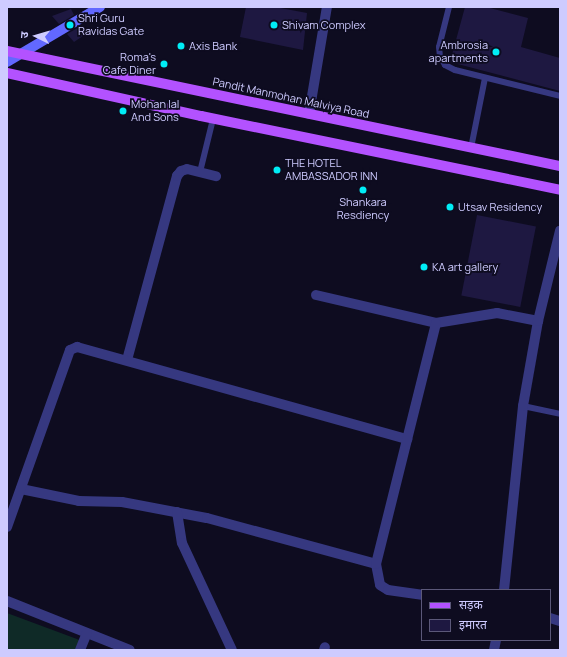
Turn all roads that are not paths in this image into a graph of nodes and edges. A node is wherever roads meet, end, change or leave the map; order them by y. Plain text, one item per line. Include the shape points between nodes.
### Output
1 (100, 7) edge
2 (327, 7) edge
3 (449, 7) edge
4 (7, 51) edge
5 (18, 54) junction
6 (7, 62) edge
7 (7, 73) edge
8 (485, 78) junction
9 (560, 96) edge
10 (309, 114) junction
11 (213, 118) junction
12 (471, 148) junction
13 (560, 166) edge
14 (200, 172) junction
15 (216, 176) dead end
16 (560, 190) edge
17 (560, 231) edge
18 (316, 295) dead end
19 (538, 321) junction
20 (436, 323) junction
21 (127, 360) junction
22 (523, 406) junction
23 (560, 414) edge
24 (407, 438) junction
25 (21, 489) junction
26 (177, 512) junction
27 (7, 527) edge
28 (376, 564) junction
29 (504, 589) edge
30 (421, 595) edge
31 (7, 601) edge
32 (88, 633) junction
33 (80, 650) edge
34 (130, 650) edge
35 (232, 650) edge

1 - 5 street
2 - 10 street
3 - 8 lane via 439,47 444,65
4 - 5 main road, Pandit Manmohan Malviya Road
5 - 6 street
5 - 10 main road, Pandit Manmohan Malviya Road
7 - 11 main road
8 - 9 lane
8 - 12 lane
10 - 12 main road, Pandit Manmohan Malviya Road
11 - 14 lane
11 - 16 main road
12 - 13 main road, Pandit Manmohan Malviya Road
14 - 15 street
14 - 21 street via 187,169 181,171 178,176
17 - 19 street
18 - 20 street
19 - 20 street via 497,313
19 - 22 street
20 - 24 street
21 - 24 street
21 - 25 street via 85,348 77,347 70,350
22 - 23 lane
22 - 29 street
24 - 28 street
25 - 26 street via 79,501 122,502
25 - 27 street
26 - 28 street
26 - 35 street via 182,543
28 - 30 street via 380,585 388,590
31 - 32 street
32 - 33 street
32 - 34 street

